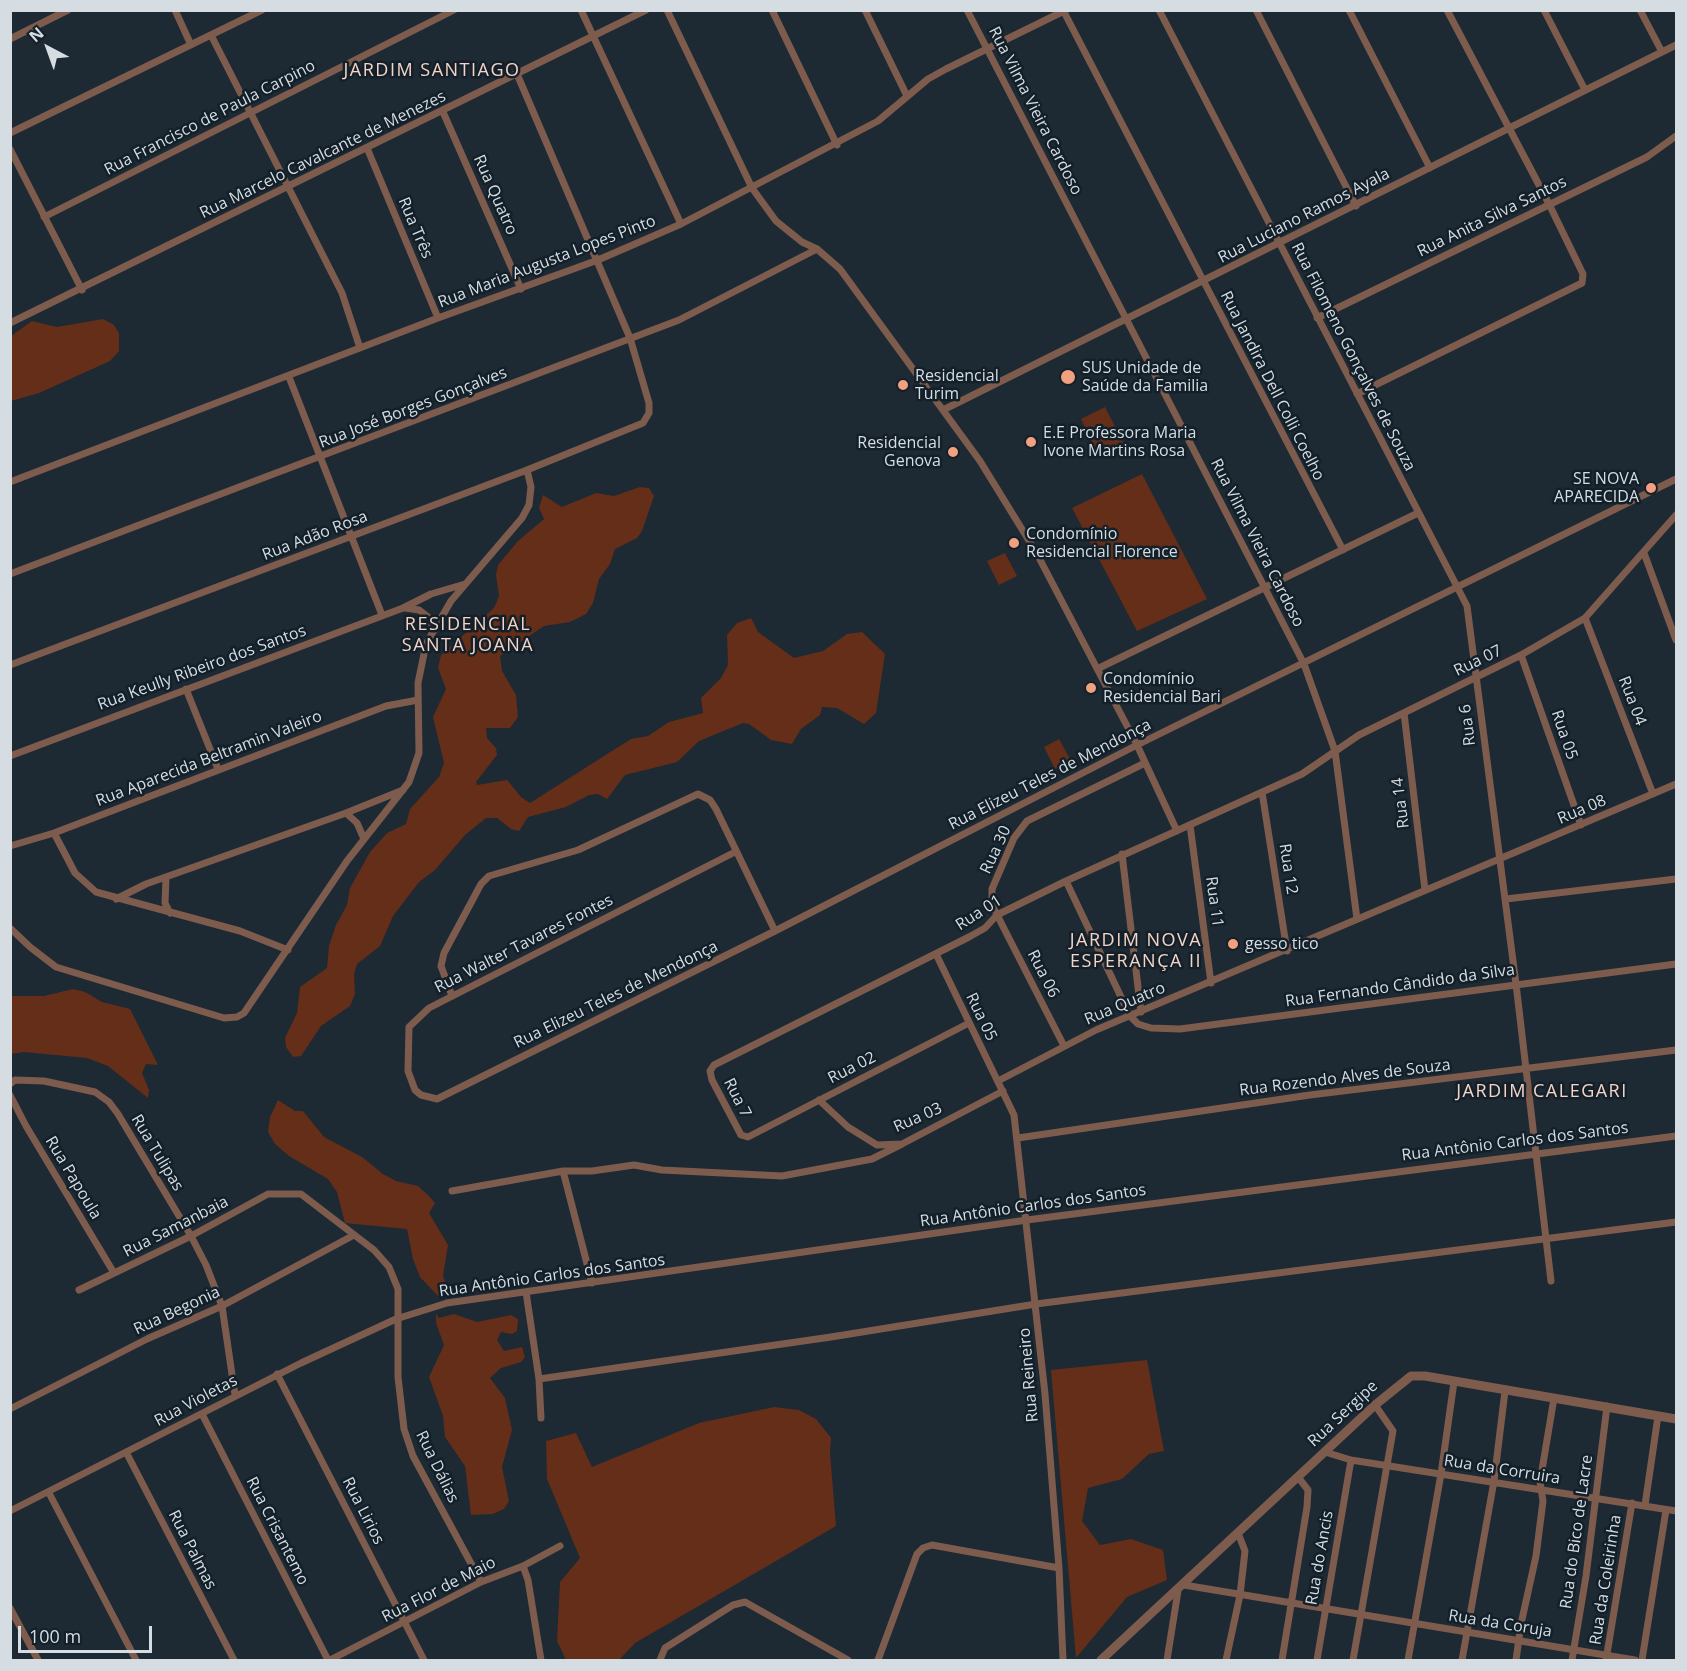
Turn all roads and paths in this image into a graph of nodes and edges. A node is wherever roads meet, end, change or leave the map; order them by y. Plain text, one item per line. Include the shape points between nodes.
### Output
1 (68, 10) edge
2 (175, 10) edge
3 (262, 10) edge
4 (454, 10) edge
5 (581, 10) edge
6 (646, 10) edge
7 (667, 10) edge
8 (772, 10) edge
9 (865, 10) edge
10 (967, 10) edge
11 (1159, 10) edge
12 (1256, 10) edge
13 (1350, 10) edge
14 (1447, 10) edge
15 (1544, 10) edge
16 (1641, 10) edge
17 (1064, 11) edge
18 (212, 35) junction
19 (594, 36) junction
20 (10, 39) edge
21 (192, 45) junction
22 (1677, 45) edge
23 (988, 50) junction
24 (1662, 52) junction
25 (517, 74) junction
26 (1585, 90) junction
27 (907, 96) junction
28 (249, 112) junction
29 (443, 112) junction
30 (1509, 129) junction
31 (10, 133) edge
32 (1677, 136) edge
33 (837, 145) junction
34 (367, 148) junction
35 (10, 149) edge
36 (1430, 168) junction
37 (288, 187) junction
38 (752, 188) junction
39 (1549, 204) junction
40 (1356, 206) junction
41 (44, 218) junction
42 (681, 224) junction
43 (1279, 244) junction
44 (817, 249) junction
45 (598, 261) junction
46 (1203, 282) junction
47 (521, 289) junction
48 (82, 290) junction
49 (438, 318) junction
50 (1317, 318) junction
51 (1128, 320) junction
52 (10, 323) edge
53 (630, 338) junction
54 (360, 348) junction
55 (289, 377) junction
56 (1357, 394) junction
57 (943, 411) junction
58 (321, 458) junction
59 (527, 470) junction
60 (1677, 479) edge
61 (10, 482) edge
62 (1418, 513) junction
63 (1677, 515) edge
64 (352, 537) junction
65 (1343, 550) junction
66 (1644, 553) junction
67 (10, 574) edge
68 (466, 584) junction
69 (1265, 588) junction
70 (1459, 588) junction
71 (403, 608) junction
72 (382, 615) junction
73 (1585, 618) junction
74 (432, 630) junction
75 (1677, 640) edge
76 (1521, 655) junction
77 (1304, 664) junction
78 (10, 665) edge
79 (1097, 669) junction
80 (1476, 677) junction
81 (186, 689) junction
82 (418, 700) junction
83 (1404, 713) junction
84 (1137, 745) junction
85 (1335, 751) junction
86 (10, 756) edge
87 (1145, 763) junction
88 (218, 769) junction
89 (1677, 784) edge
90 (405, 789) junction
91 (1262, 792) junction
92 (1653, 794) junction
93 (346, 813) junction
94 (1190, 825) junction
95 (1581, 825) junction
96 (1178, 831) junction
97 (54, 832) junction
98 (364, 839) junction
99 (10, 846) edge
100 (735, 852) junction
101 (1122, 854) junction
102 (1498, 860) junction
103 (166, 878) junction
104 (1677, 879) edge
105 (1066, 881) junction
106 (1425, 890) junction
107 (116, 899) junction
108 (1506, 899) junction
109 (170, 913) junction
110 (997, 915) junction
111 (1357, 919) junction
112 (10, 928) edge
113 (775, 931) junction
114 (288, 950) junction
115 (1287, 951) junction
116 (936, 954) junction
117 (1677, 964) edge
118 (1211, 983) junction
119 (1516, 984) junction
120 (452, 996) junction
121 (1141, 1012) junction
122 (1130, 1016) junction
123 (969, 1023) junction
124 (1064, 1046) junction
125 (1677, 1050) edge
126 (714, 1065) joint
127 (1526, 1069) junction
128 (998, 1081) junction
129 (10, 1084) edge
130 (1003, 1091) junction
131 (10, 1095) edge
132 (437, 1099) joint
133 (819, 1100) junction
134 (1677, 1136) edge
135 (748, 1137) joint
136 (1018, 1138) junction
137 (902, 1144) junction
138 (1536, 1152) junction
139 (563, 1170) junction
140 (452, 1191) dead end
141 (285, 1192) joint
142 (1027, 1220) junction
143 (1677, 1222) edge
144 (354, 1235) junction
145 (191, 1236) junction
146 (1548, 1237) junction
147 (114, 1273) junction
148 (1551, 1281) dead end
149 (592, 1283) junction
150 (79, 1290) dead end
151 (526, 1292) junction
152 (1036, 1304) junction
153 (222, 1306) junction
154 (396, 1319) junction
155 (277, 1374) junction
156 (538, 1379) junction
157 (1454, 1382) junction
158 (1505, 1391) junction
159 (235, 1395) junction
160 (1554, 1398) junction
161 (1375, 1405) junction
162 (1607, 1407) junction
163 (10, 1409) edge
164 (202, 1414) junction
165 (1658, 1416) junction
166 (541, 1418) dead end
167 (1677, 1419) edge
168 (126, 1452) junction
169 (1325, 1452) junction
170 (1351, 1460) junction
171 (1389, 1465) junction
172 (1441, 1474) junction
173 (1298, 1477) junction
174 (1494, 1480) junction
175 (1543, 1490) junction
176 (49, 1493) junction
177 (1594, 1497) junction
178 (1632, 1503) junction
179 (1645, 1505) junction
180 (1666, 1510) junction
181 (10, 1511) edge
182 (1677, 1511) edge
183 (1238, 1533) junction
184 (560, 1546) dead end
185 (523, 1566) junction
186 (1059, 1568) junction
187 (481, 1582) junction
188 (1181, 1588) junction
189 (1240, 1595) junction
190 (1292, 1604) junction
191 (10, 1608) edge
192 (1325, 1610) junction
193 (1360, 1615) junction
194 (404, 1623) junction
195 (1415, 1624) junction
196 (1466, 1632) junction
197 (1520, 1640) junction
198 (1573, 1650) junction
199 (1607, 1658) edge
200 (38, 1660) edge
201 (136, 1660) edge
202 (234, 1660) edge
203 (329, 1660) edge
204 (424, 1660) edge
205 (541, 1660) edge
206 (660, 1660) edge
207 (848, 1660) edge
208 (878, 1660) edge
209 (1063, 1660) edge
210 (1101, 1660) edge
211 (1167, 1660) edge
212 (1226, 1660) edge
213 (1282, 1660) edge
214 (1317, 1660) edge
215 (1353, 1660) edge
216 (1408, 1660) edge
217 (1462, 1660) edge
218 (1516, 1660) edge
219 (1572, 1660) edge
220 (1635, 1660) edge
221 (1642, 1660) edge

1 - 20 street
2 - 21 street
3 - 18 street
4 - 28 street, Rua Francisco de Paula Carpino
5 - 19 street
6 - 19 street, Rua Marcelo Cavalcante de Menezes
7 - 38 street
8 - 33 street
9 - 27 street
10 - 23 street, Rua Vilma Vieira Cardoso
11 - 43 street, Rua Filomeno Gonçalves de Souza
12 - 40 street
13 - 36 street
14 - 30 street
15 - 26 street
16 - 24 street
17 - 23 street, Rua Maria Augusta Lopes Pinto
17 - 46 street, Rua Jandira Dell Colli Coelho
18 - 21 street
18 - 28 street
19 - 25 street, Rua Marcelo Cavalcante de Menezes
19 - 42 street
21 - 31 street
22 - 24 street, Rua Luciano Ramos Ayala
23 - 27 street, Rua Maria Augusta Lopes Pinto via 928,79
23 - 51 street, Rua Vilma Vieira Cardoso
24 - 26 street, Rua Luciano Ramos Ayala
25 - 29 street, Rua Marcelo Cavalcante de Menezes
25 - 45 street
26 - 30 street, Rua Luciano Ramos Ayala
27 - 33 street, Rua Maria Augusta Lopes Pinto via 878,121
28 - 37 street
28 - 41 street, Rua Francisco de Paula Carpino
29 - 34 street, Rua Marcelo Cavalcante de Menezes
29 - 47 street, Rua Quatro
30 - 36 street, Rua Luciano Ramos Ayala
30 - 39 street
32 - 39 street, Rua Anita Silva Santos via 1647,157
33 - 38 street, Rua Maria Augusta Lopes Pinto
34 - 37 street, Rua Marcelo Cavalcante de Menezes
34 - 49 street, Rua Três
35 - 41 street
36 - 40 street, Rua Luciano Ramos Ayala
37 - 48 street, Rua Marcelo Cavalcante de Menezes
37 - 54 street via 342,293
38 - 42 street, Rua Maria Augusta Lopes Pinto
38 - 44 street via 776,221
39 - 50 street, Rua Anita Silva Santos
39 - 56 street via 1583,274 1581,283
40 - 43 street, Rua Luciano Ramos Ayala
41 - 48 street
42 - 45 street, Rua Maria Augusta Lopes Pinto
43 - 46 street, Rua Luciano Ramos Ayala
43 - 50 street, Rua Filomeno Gonçalves de Souza
44 - 53 street, Rua José Borges Gonçalves via 678,320
44 - 57 street via 858,292
45 - 47 street, Rua Maria Augusta Lopes Pinto
45 - 53 street
46 - 51 street, Rua Luciano Ramos Ayala
46 - 65 street, Rua Jandira Dell Colli Coelho
47 - 49 street, Rua Maria Augusta Lopes Pinto
48 - 52 street, Rua Marcelo Cavalcante de Menezes
49 - 54 street, Rua Maria Augusta Lopes Pinto
50 - 56 street, Rua Filomeno Gonçalves de Souza
51 - 57 street, Rua Luciano Ramos Ayala
51 - 69 street, Rua Vilma Vieira Cardoso
53 - 58 street, Rua José Borges Gonçalves
53 - 59 street, Rua Adão Rosa via 649,403 644,423
54 - 55 street, Rua Maria Augusta Lopes Pinto
55 - 58 street
55 - 61 street, Rua Maria Augusta Lopes Pinto
56 - 62 street, Rua Filomeno Gonçalves de Souza
57 - 79 street via 980,461 1036,552
58 - 64 street
58 - 67 street, Rua José Borges Gonçalves
59 - 64 street, Rua Adão Rosa
59 - 68 street via 531,487 529,505
60 - 70 street, Rua Elizeu Teles de Mendonça
62 - 65 street
62 - 70 street, Rua Filomeno Gonçalves de Souza
63 - 66 street, Rua 07
64 - 72 street
64 - 78 street, Rua Adão Rosa
65 - 69 street
66 - 73 street, Rua 07
66 - 75 street
68 - 71 street, Rua Keully Ribeiro dos Santos via 431,594
68 - 74 street
69 - 77 street, Rua Vilma Vieira Cardoso
69 - 79 street
70 - 77 street, Rua Elizeu Teles de Mendonça
70 - 80 street, Rua 6 via 1467,606
71 - 72 street, Rua Keully Ribeiro dos Santos
71 - 74 street via 419,610 428,617
72 - 81 street, Rua Keully Ribeiro dos Santos
73 - 76 street, Rua 07
73 - 92 street, Rua 04
74 - 82 street via 421,662
76 - 80 street, Rua 07
76 - 95 street, Rua 05
77 - 84 street, Rua Elizeu Teles de Mendonça
77 - 85 street, Rua Vilma Vieira Cardoso
79 - 84 street
80 - 83 street, Rua 07
80 - 102 street, Rua 6
81 - 86 street, Rua Keully Ribeiro dos Santos
81 - 88 street
82 - 88 street, Rua Aparecida Beltramin Valeiro via 392,704
82 - 90 street via 419,753
83 - 85 street, Rua 07
83 - 106 street, Rua 14
84 - 87 street
84 - 113 street, Rua Elizeu Teles de Mendonça
85 - 91 street, Rua 07 via 1302,774
85 - 111 street, Rua Vilma Vieira Cardoso
87 - 96 street
87 - 110 street, Rua 30 via 1019,828 992,889 992,905
88 - 97 street, Rua Aparecida Beltramin Valeiro
89 - 92 street, Rua 08
90 - 93 street
90 - 98 street
91 - 94 street, Rua 01
91 - 115 street, Rua 12
92 - 95 street, Rua 08
93 - 98 street via 357,823
93 - 103 street
94 - 96 street, Rua 01
94 - 118 street, Rua 11
95 - 102 street, Rua 08
96 - 101 street, Rua 01
97 - 99 street, Rua Aparecida Beltramin Valeiro
97 - 107 street via 84,883
98 - 114 street
100 - 113 street
100 - 120 street, Rua Walter Tavares Fontes
100 - 120 street via 716,809 710,800 698,794 578,850 489,876 444,953 441,966
101 - 105 street, Rua 01
101 - 121 street
102 - 106 street, Rua Quatro
102 - 108 street, Rua 6
103 - 107 street
103 - 109 street via 164,895
104 - 108 street
105 - 110 street, Rua 01
105 - 122 street
106 - 111 street, Rua Quatro
107 - 109 street
108 - 119 street, Rua 6
109 - 114 street via 240,931
110 - 116 street, Rua 01 via 985,928
110 - 124 street, Rua 06
111 - 115 street, Rua Quatro
112 - 114 street via 57,967 224,1018 244,1013
113 - 132 street, Rua Elizeu Teles de Mendonça
115 - 118 street, Rua Quatro
116 - 123 street, Rua 05
116 - 126 street, Rua 01
117 - 119 street, Rua Fernando Cândido da Silva
118 - 121 street, Rua Quatro
119 - 122 street, Rua Fernando Cândido da Silva via 1180,1029 1150,1028
119 - 127 street, Rua 6
120 - 132 street, Rua Walter Tavares Fontes via 429,1008 409,1027 410,1082 421,1095
121 - 122 street, Rua Quatro
122 - 124 street, Rua Quatro
123 - 128 street, Rua 05
123 - 133 street, Rua 02
124 - 128 street, Rua Quatro
125 - 127 street, Rua Rozendo Alves de Souza
126 - 135 street, Rua 7 via 710,1071 712,1080 741,1135
127 - 136 street, Rua Rozendo Alves de Souza via 1310,1095
127 - 138 street, Rua 6
128 - 130 street, Rua 05
129 - 145 street, Rua Tulipas via 15,1080 44,1081 95,1092 109,1102
130 - 136 street, Rua Reineiro via 1014,1115
130 - 137 street, Rua 03
131 - 147 street, Rua Papoula
133 - 135 street, Rua 02
133 - 137 street, Rua 03 via 860,1137 877,1145
134 - 138 street, Rua Antônio Carlos dos Santos
136 - 142 street, Rua Reineiro
137 - 139 street via 872,1159 767,1178 634,1165 592,1171
138 - 142 street, Rua Antônio Carlos dos Santos
138 - 146 street, Rua 6
139 - 140 street
139 - 149 street
141 - 144 street, Rua Dálias via 301,1194
141 - 145 street, Rua Samanbaia via 268,1194
142 - 149 street, Rua Antônio Carlos dos Santos
142 - 152 street, Rua Reineiro
143 - 146 street
144 - 153 street, Rua Begonia
144 - 154 street, Rua Dálias via 389,1267 398,1289
145 - 147 street, Rua Samanbaia
145 - 153 street, Rua Tulipas
146 - 148 street, Rua 6
146 - 152 street
147 - 150 street, Rua Samanbaia
149 - 151 street, Rua Antônio Carlos dos Santos
151 - 154 street, Rua Antônio Carlos dos Santos via 447,1304
151 - 156 street
152 - 156 street
152 - 186 street, Rua Reineiro
153 - 159 street, Rua Tulipas
153 - 163 street, Rua Begonia via 147,1339
154 - 155 street, Rua Violetas
154 - 187 street, Rua Dálias via 404,1429 413,1456
155 - 159 street, Rua Violetas
155 - 194 street, Rua Lirios
156 - 166 street
157 - 158 street, Rua Sergipe
157 - 161 street, Rua Sergipe via 1411,1376
157 - 172 street
158 - 160 street, Rua Sergipe
158 - 174 street
159 - 164 street, Rua Violetas
160 - 162 street, Rua Sergipe
160 - 175 street via 1540,1482
161 - 169 street, Rua Sergipe
161 - 171 street via 1393,1431
162 - 165 street, Rua Sergipe
162 - 177 street, Rua do Bico de Lacre
164 - 168 street, Rua Violetas
164 - 203 street, Rua Crisantemo
165 - 167 street, Rua Sergipe
165 - 179 street, Rua da Coleirinha
168 - 176 street, Rua Violetas
168 - 202 street, Rua Palmas
169 - 170 street, Rua da Corruira
169 - 173 street, Rua Sergipe
170 - 171 street, Rua da Corruira
170 - 192 street, Rua do Ancis
171 - 172 street, Rua da Corruira
171 - 193 street
172 - 174 street, Rua da Corruira
172 - 195 street
173 - 183 street, Rua Sergipe
173 - 190 street via 1308,1490
174 - 175 street, Rua da Corruira
174 - 196 street
175 - 177 street, Rua da Corruira
175 - 197 street via 1536,1556
176 - 181 street, Rua Violetas
176 - 201 street
177 - 178 street, Rua da Corruira
177 - 198 street, Rua do Bico de Lacre
178 - 179 street, Rua da Corruira
178 - 199 street, Rua da Coleirinha
179 - 180 street, Rua da Corruira
180 - 182 street, Rua da Corruira
180 - 221 street
183 - 188 street, Rua Sergipe
183 - 189 street via 1245,1551
184 - 185 street, Rua Flor de Maio
185 - 187 street, Rua Flor de Maio
185 - 205 street
186 - 208 street via 932,1545 923,1548 917,1554
186 - 209 street, Rua Reineiro
187 - 194 street, Rua Flor de Maio
188 - 189 street
188 - 210 street, Rua Sergipe
188 - 211 street
189 - 190 street
189 - 212 street
190 - 192 street, Rua da Coruja
190 - 213 street
191 - 200 street
192 - 193 street, Rua da Coruja
192 - 214 street, Rua do Ancis
193 - 195 street, Rua da Coruja
193 - 215 street
194 - 203 street, Rua Flor de Maio
194 - 204 street, Rua Lirios
195 - 196 street, Rua da Coruja
195 - 216 street
196 - 197 street, Rua da Coruja
196 - 217 street
197 - 198 street, Rua da Coruja
197 - 218 street
198 - 199 street, Rua da Coruja
198 - 219 street, Rua do Bico de Lacre
199 - 220 street, Rua da Coruja
206 - 207 street via 665,1648 733,1605 745,1602

